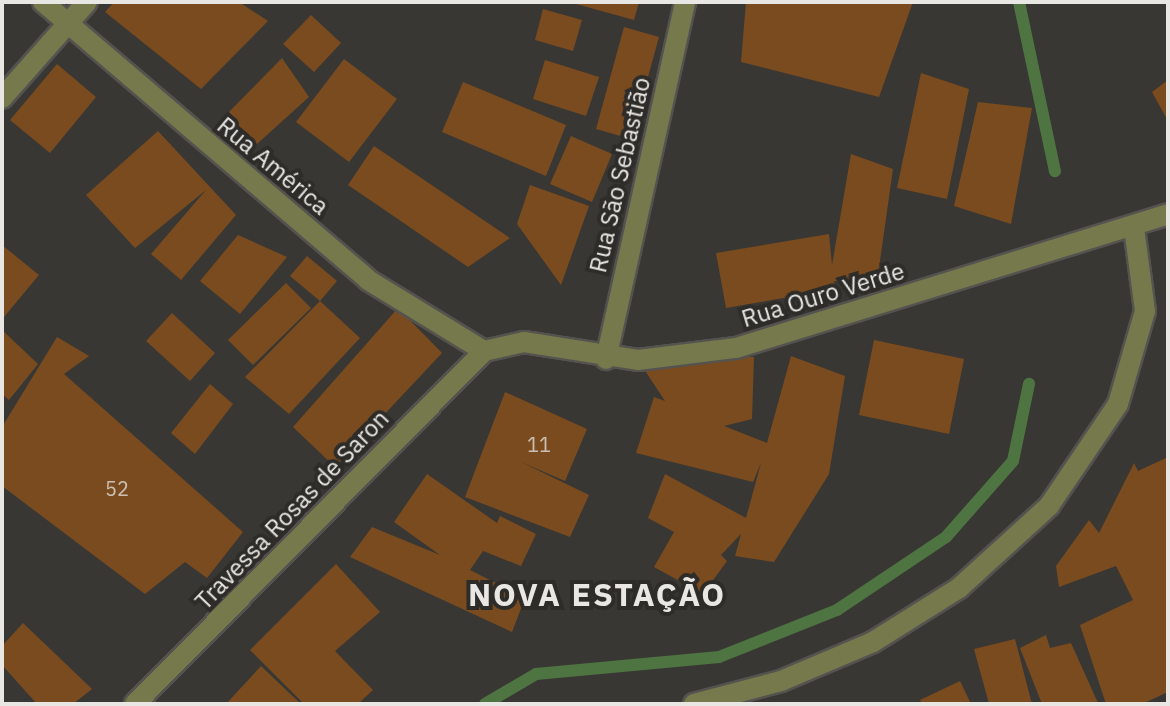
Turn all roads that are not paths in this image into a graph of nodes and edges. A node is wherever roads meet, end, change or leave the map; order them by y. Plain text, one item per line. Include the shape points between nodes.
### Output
1 (43, 2) edge
2 (87, 2) edge
3 (685, 2) edge
4 (67, 26) junction
5 (2, 98) edge
6 (1168, 214) edge
7 (1134, 228) junction
8 (484, 351) junction
9 (606, 359) junction
10 (135, 704) edge
11 (694, 704) edge

1 - 4 street, Rua América
2 - 4 street
3 - 9 street, Rua São Sebastião
4 - 5 street
4 - 8 street, Rua América via 368,280
6 - 7 street, Rua Ouro Verde
7 - 9 street, Rua Ouro Verde via 736,348
7 - 11 street via 1145,311 1118,404 1049,506 959,588 873,642 781,681
8 - 9 street, Rua Ouro Verde via 524,342
8 - 10 street, Travessa Rosas de Saron

